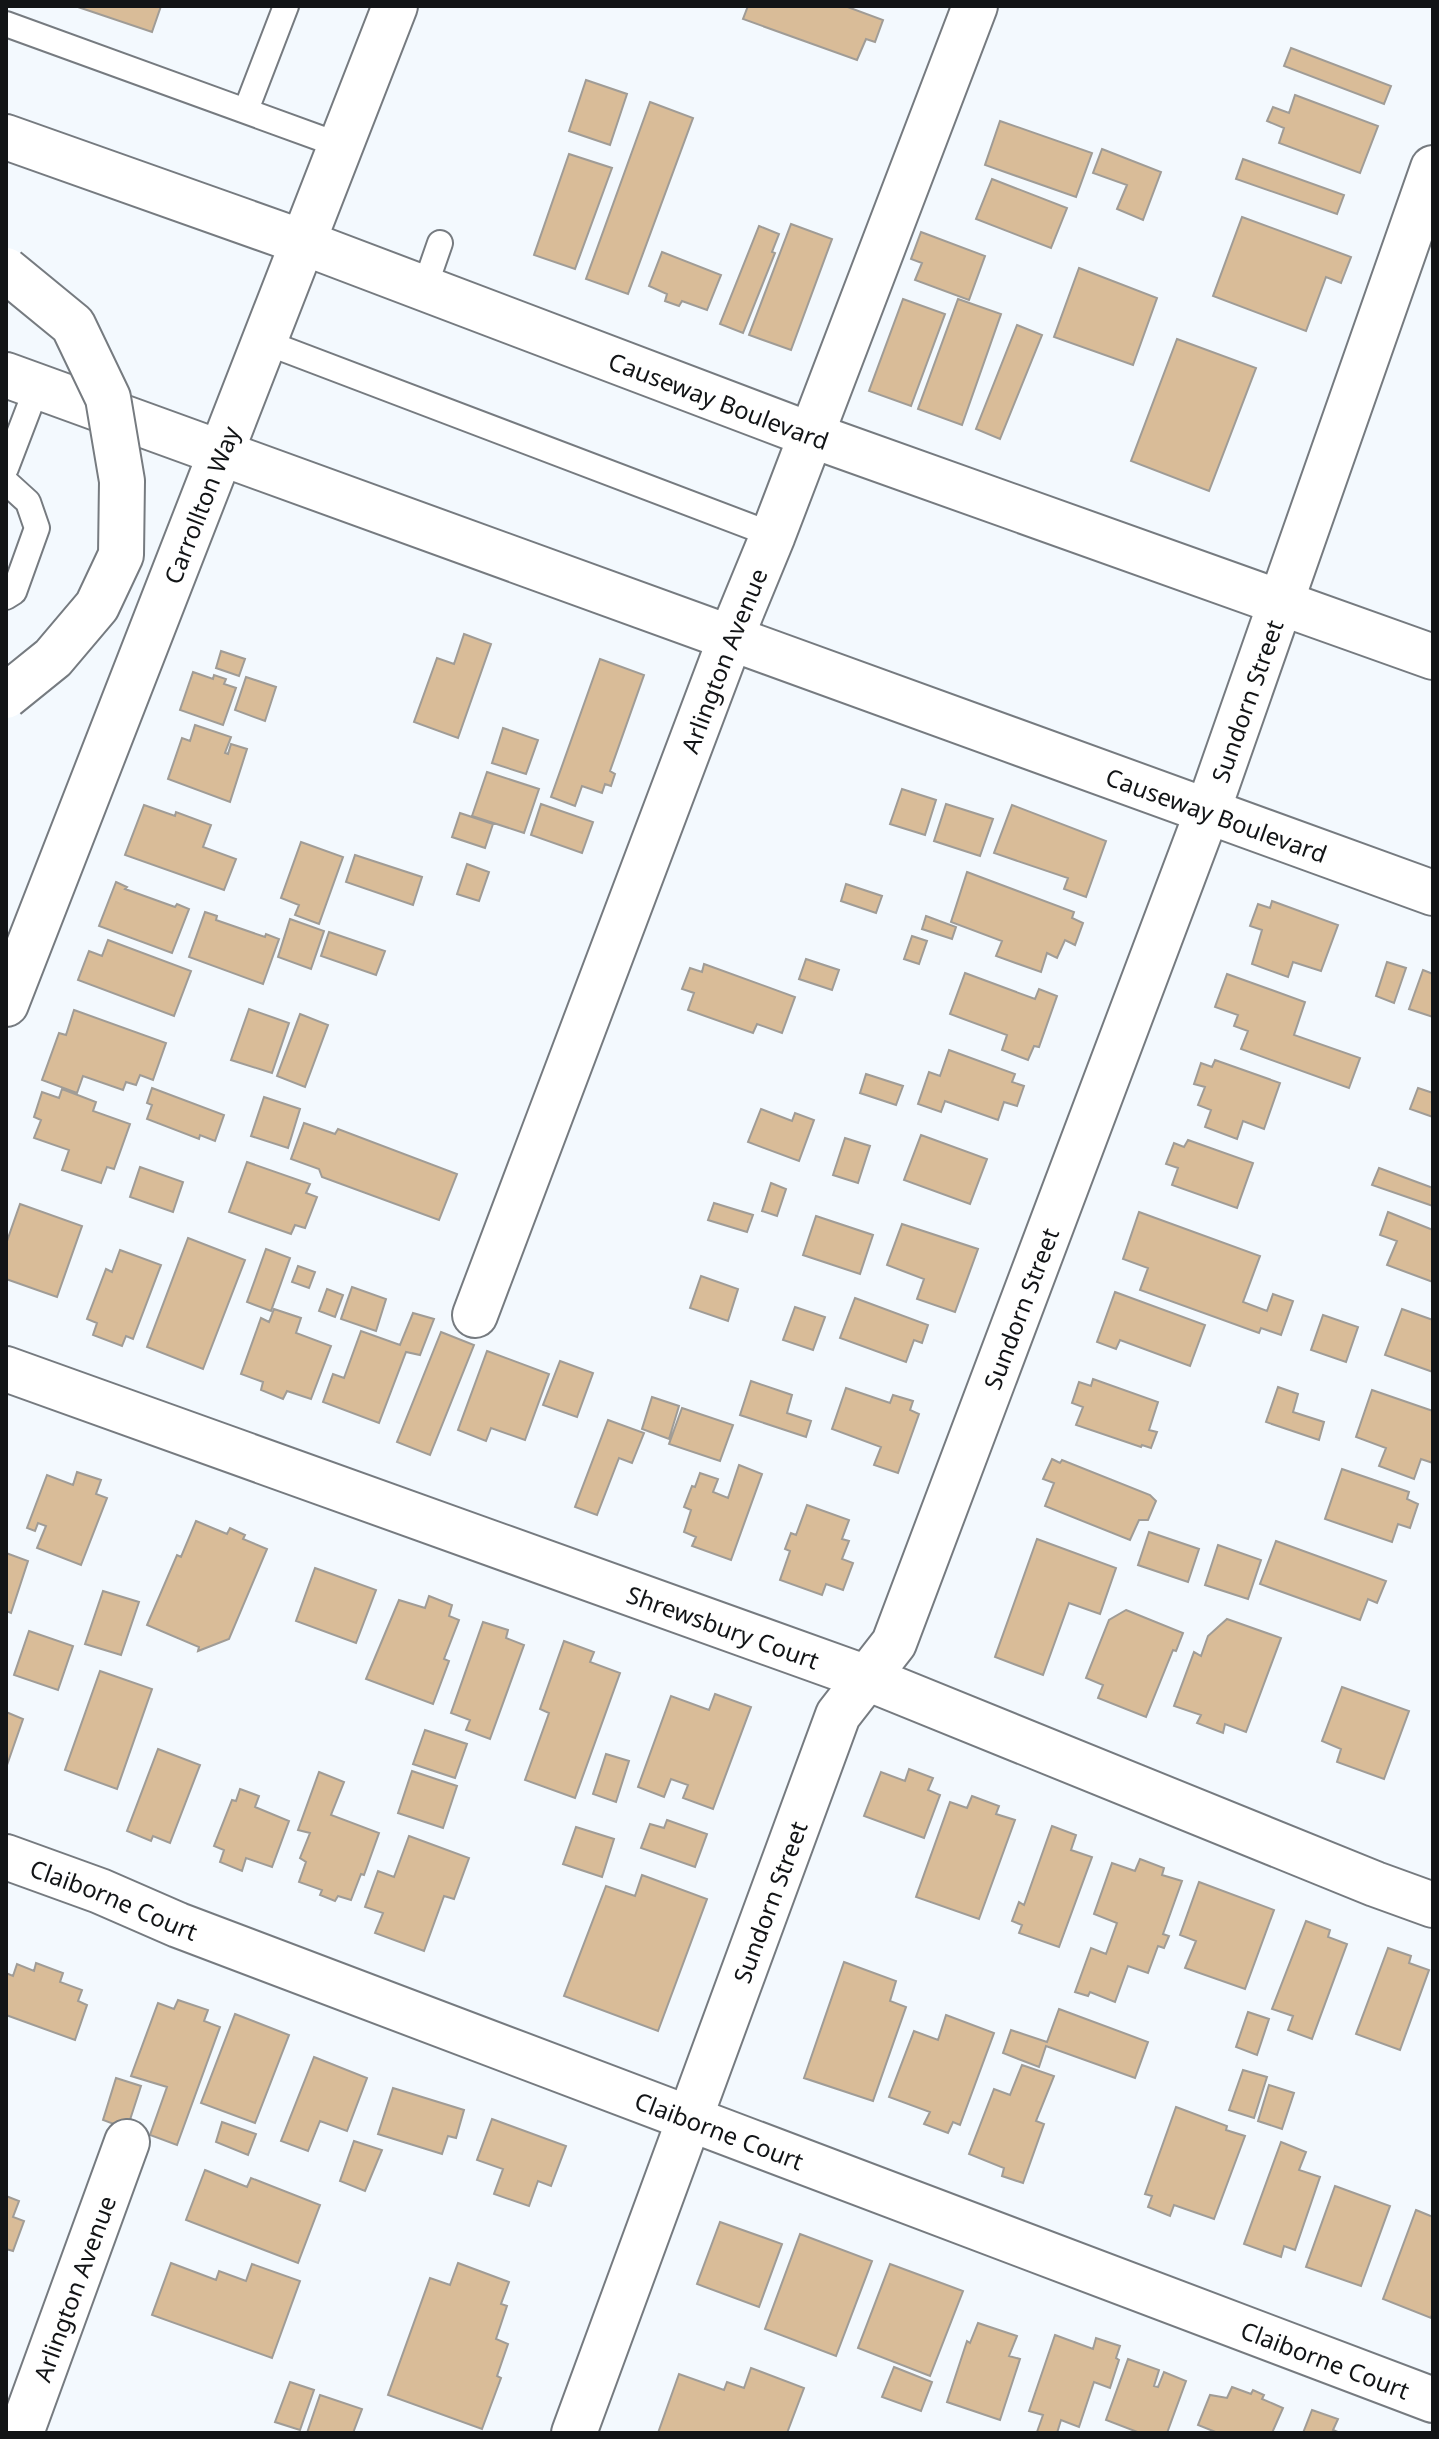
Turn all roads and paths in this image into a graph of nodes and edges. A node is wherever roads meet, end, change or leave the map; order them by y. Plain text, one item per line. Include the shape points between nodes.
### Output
1 (286, 6) edge
2 (395, 6) edge
3 (975, 6) edge
4 (6, 24) edge
5 (246, 110) junction
6 (6, 137) edge
7 (339, 145) junction
8 (1433, 168) edge
9 (302, 242) junction
10 (440, 243) dead end
11 (6, 270) edge
12 (424, 289) junction
13 (265, 342) junction
14 (22, 381) edge
15 (811, 435) junction
16 (220, 453) junction
17 (6, 468) edge
18 (6, 482) edge
19 (773, 535) junction
20 (6, 597) edge
21 (1281, 601) junction
22 (731, 637) junction
23 (1433, 657) edge
24 (6, 696) edge
25 (1208, 810) junction
26 (1433, 893) edge
27 (6, 1004) edge
28 (475, 1315) dead end
29 (6, 1369) edge
30 (867, 1678) junction
31 (6, 1857) edge
32 (1433, 1905) edge
33 (689, 2120) junction
34 (127, 2142) dead end
35 (1433, 2400) edge
36 (21, 2433) edge
37 (574, 2433) edge

1 - 5 lane
2 - 7 main road, Carrollton Way
3 - 15 main road, Arlington Avenue
4 - 5 lane
5 - 7 lane
6 - 9 main road, Causeway Boulevard
7 - 9 main road, Carrollton Way
8 - 21 main road, Sundorn Street
9 - 12 main road, Causeway Boulevard
9 - 13 main road, Carrollton Way
10 - 12 lane
11 - 24 main road, bridge via 73,325 108,398 122,481 121,555 97,606 53,658
12 - 15 main road, Causeway Boulevard
13 - 16 main road, Carrollton Way
13 - 19 lane
14 - 16 main road, Causeway Boulevard
14 - 17 lane
15 - 19 main road, Arlington Avenue
15 - 21 main road, Causeway Boulevard
16 - 22 main road, Causeway Boulevard
16 - 27 main road, Carrollton Way
18 - 20 lane via 28,502 37,528 14,592
19 - 22 main road, Arlington Avenue
21 - 23 main road, Causeway Boulevard
21 - 25 main road, Sundorn Street
22 - 25 main road, Causeway Boulevard
22 - 28 main road, Arlington Avenue
25 - 26 main road, Causeway Boulevard
25 - 30 main road, Sundorn Street via 894,1643
29 - 30 main road, Shrewsbury Court
30 - 32 main road, Shrewsbury Court
30 - 33 main road, Sundorn Street via 838,1715
31 - 33 main road, Claiborne Court
33 - 35 main road, Claiborne Court
33 - 37 main road, Sundorn Street
34 - 36 main road, Arlington Avenue

